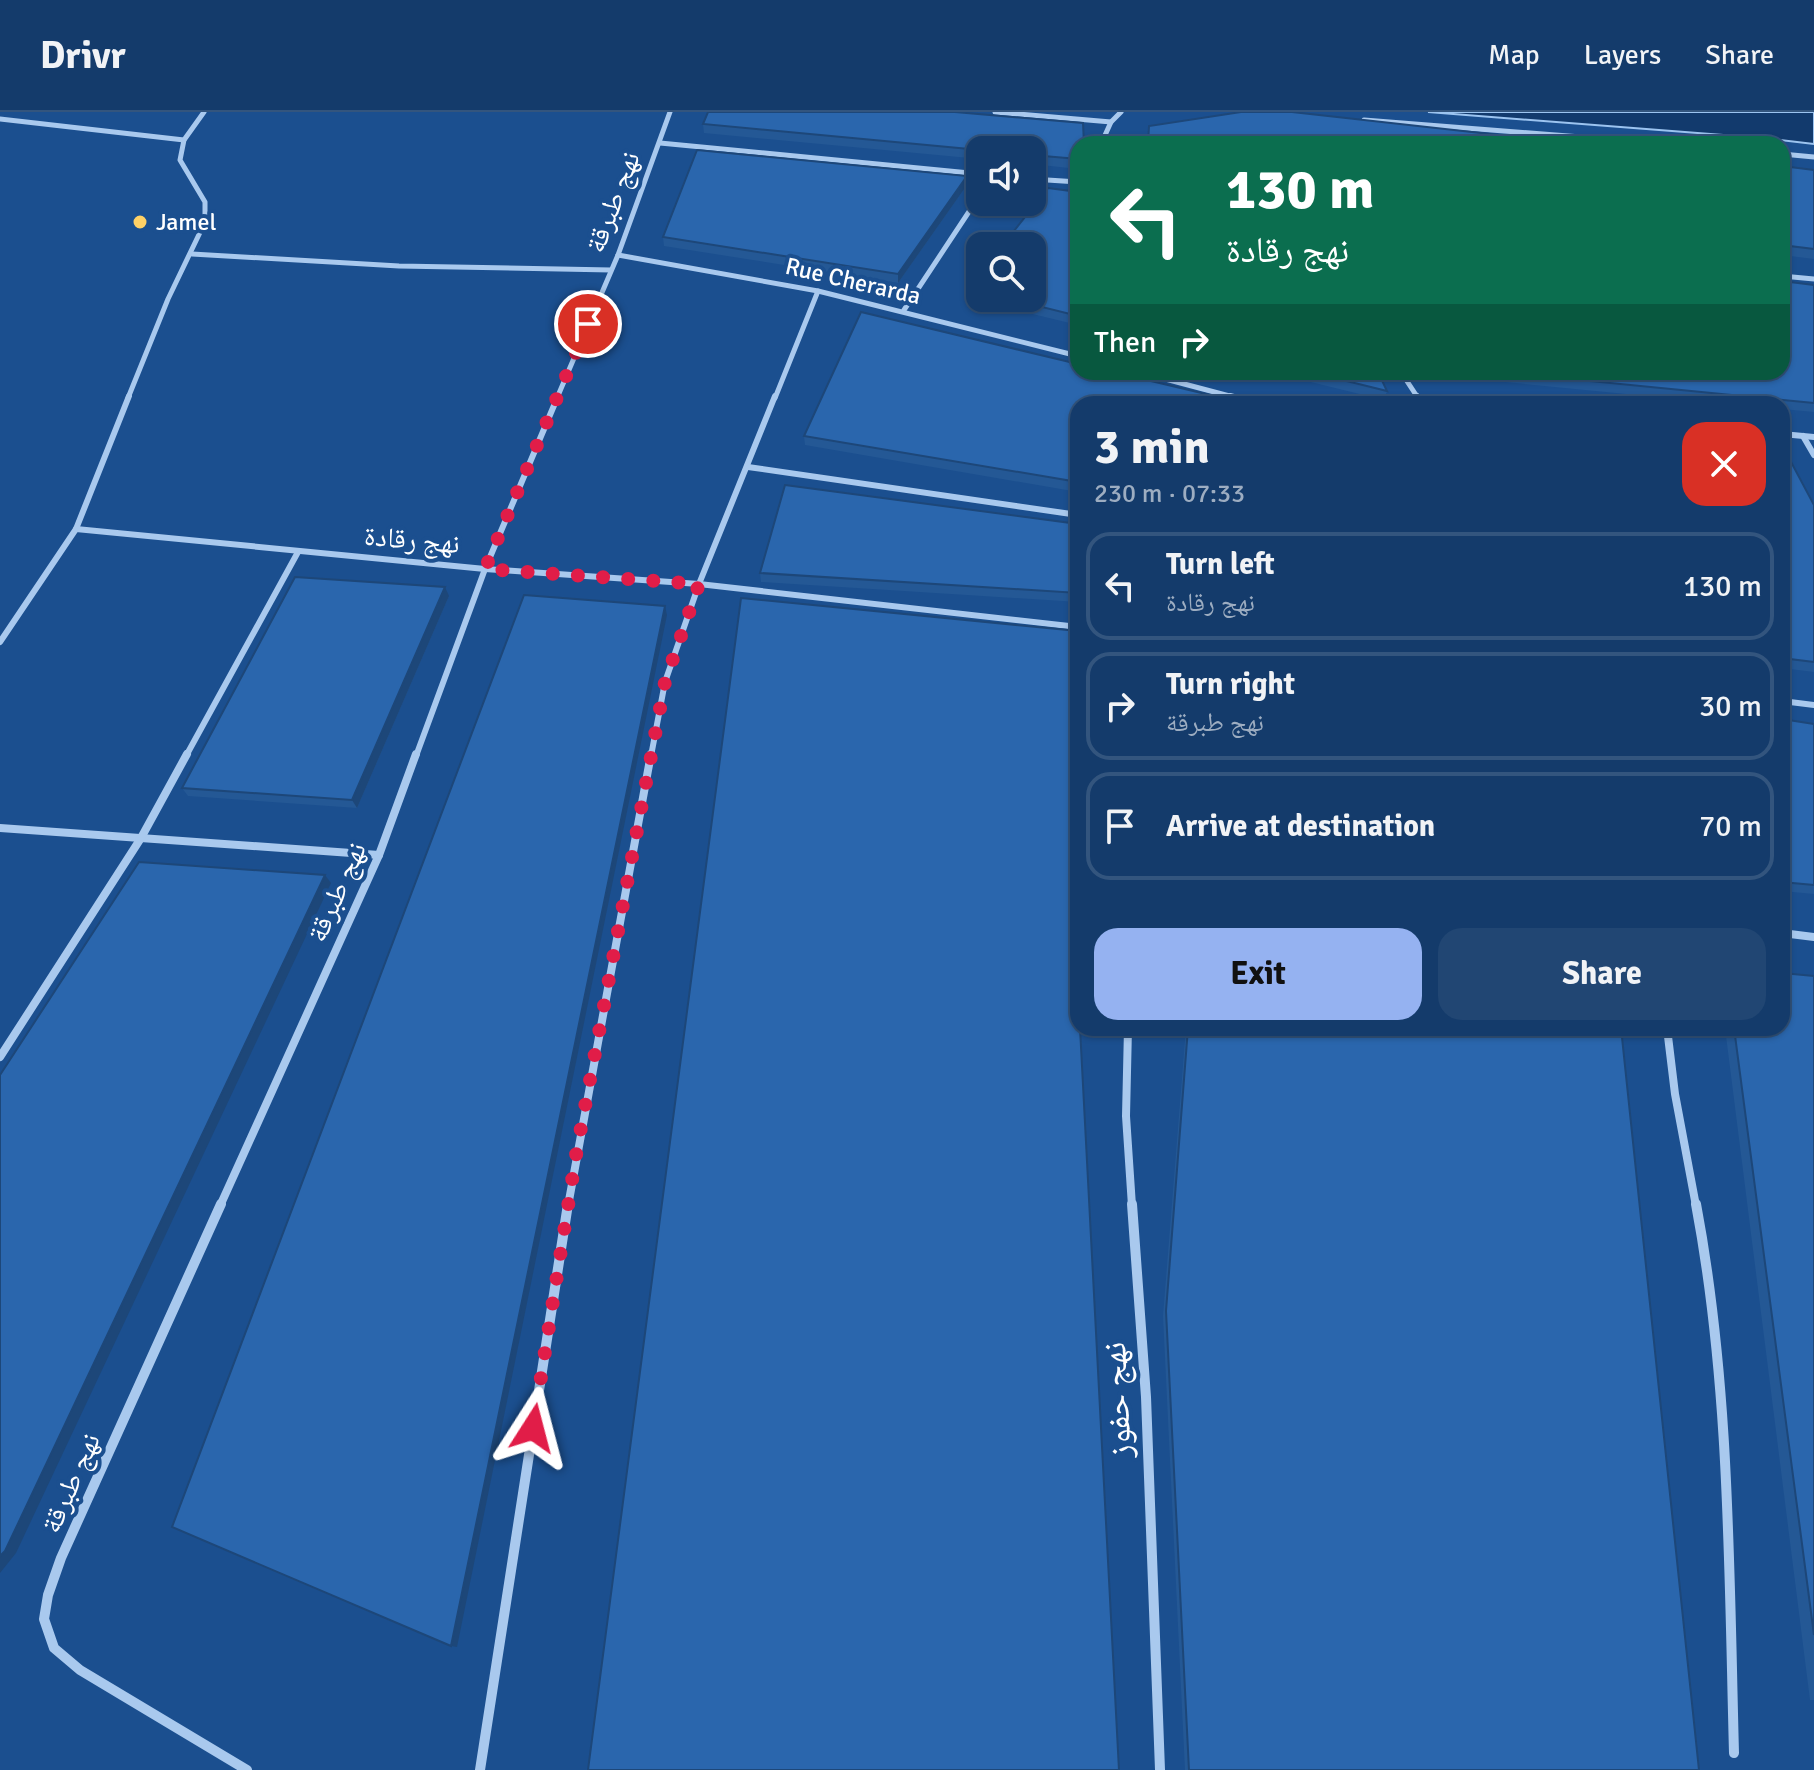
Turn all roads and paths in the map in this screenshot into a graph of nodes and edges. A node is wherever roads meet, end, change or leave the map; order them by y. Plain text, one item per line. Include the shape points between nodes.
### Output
1 (204, 112) edge
2 (670, 112) edge
3 (995, 112) edge
4 (1121, 112) edge
5 (0, 119) edge
6 (1354, 120) edge
7 (1111, 122) junction
8 (1105, 136) edge
9 (1565, 136) edge
10 (184, 140) junction
11 (660, 143) junction
12 (1790, 155) edge
13 (1814, 157) edge
14 (966, 173) edge
15 (1046, 180) edge
16 (1070, 181) edge
17 (966, 216) edge
18 (192, 254) junction
19 (618, 255) junction
20 (611, 270) junction
21 (1790, 277) edge
22 (1814, 279) edge
23 (818, 291) junction
24 (904, 310) junction
25 (1070, 354) edge
26 (1169, 380) edge
27 (1230, 396) edge
28 (1790, 435) edge
29 (1803, 436) junction
30 (1814, 437) edge
31 (1814, 455) edge
32 (748, 467) junction
33 (1070, 514) edge
34 (76, 529) junction
35 (298, 552) junction
36 (485, 569) junction
37 (699, 584) junction
38 (1070, 626) edge
39 (0, 642) edge
40 (1790, 702) edge
41 (1814, 705) edge
42 (0, 828) edge
43 (141, 838) junction
44 (379, 855) junction
45 (1790, 934) edge
46 (1814, 937) edge
47 (1128, 1036) edge
48 (1668, 1036) edge
49 (0, 1057) edge
50 (1734, 1753) dead end
51 (247, 1770) edge
52 (480, 1770) edge
53 (1160, 1770) edge

1 - 10 street
2 - 11 street, نهج طبرقة
3 - 7 street
4 - 7 street
5 - 10 street
6 - 9 street
7 - 8 street
10 - 18 street via 180,160 205,202 205,222
11 - 14 street
11 - 19 street, نهج طبرقة
12 - 13 street
15 - 16 street
17 - 24 street
18 - 20 street via 399,266
18 - 34 street via 168,299
19 - 20 street, نهج طبرقة
19 - 23 street, Rue Cherarda
20 - 36 street, نهج طبرقة
21 - 22 street
23 - 24 street, Rue Cherarda
23 - 32 street
24 - 25 street, Rue Cherarda
26 - 27 street
28 - 29 street
29 - 30 street
29 - 31 street
32 - 33 street
32 - 37 street
34 - 35 street, نهج رقادة
34 - 39 street
35 - 36 street, نهج رقادة
35 - 43 street
36 - 37 street, نهج رقادة
36 - 44 street, نهج طبرقة
37 - 38 street, نهج رقادة
37 - 52 street via 665,682 602,1012
40 - 41 street
42 - 43 street
43 - 44 street
43 - 49 street
44 - 51 street, نهج طبرقة via 61,1558 44,1619 54,1648 80,1670
45 - 46 street
47 - 53 street, نهج حفوز via 1126,1116 1146,1397
48 - 50 street via 1709,1280 1722,1402

